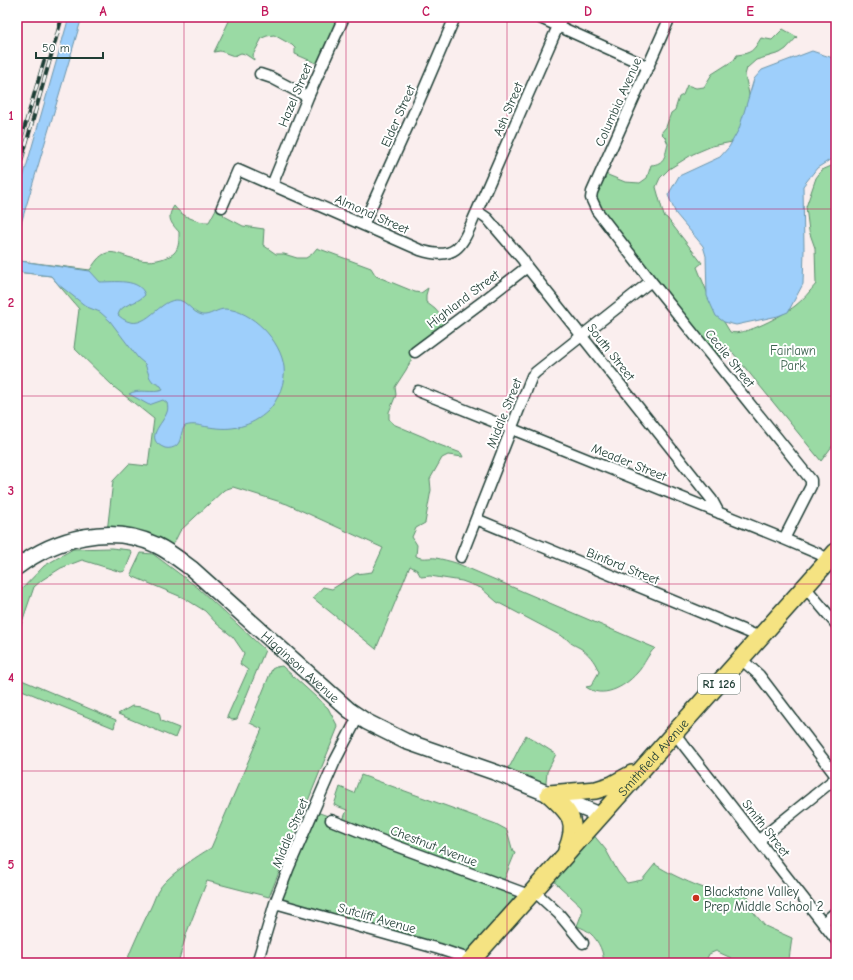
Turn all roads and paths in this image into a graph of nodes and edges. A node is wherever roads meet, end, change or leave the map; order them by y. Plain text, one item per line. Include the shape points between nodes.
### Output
1 (344, 17) edge
2 (455, 17) edge
3 (538, 17) edge
4 (670, 17) edge
5 (560, 22) edge
6 (649, 67) junction
7 (260, 74) dead end
8 (308, 97) junction
9 (272, 185) junction
10 (591, 198) joint
11 (222, 207) dead end
12 (477, 211) junction
13 (364, 225) junction
14 (527, 266) junction
15 (651, 281) junction
16 (582, 335) junction
17 (415, 352) dead end
18 (418, 391) dead end
19 (511, 428) junction
20 (719, 513) junction
21 (476, 520) junction
22 (784, 539) junction
23 (833, 556) edge
24 (461, 557) dead end
25 (17, 567) edge
26 (805, 587) junction
27 (836, 624) edge
28 (760, 637) junction
29 (741, 659) junction
30 (358, 717) junction
31 (675, 734) junction
32 (644, 767) junction
33 (836, 777) edge
34 (549, 794) junction
35 (600, 815) junction
36 (331, 820) dead end
37 (759, 840) junction
38 (563, 857) junction
39 (531, 893) junction
40 (275, 904) junction
41 (836, 912) edge
42 (822, 923) junction
43 (836, 940) edge
44 (583, 943) dead end
45 (471, 962) edge
46 (257, 963) edge

1 - 8 street, Hazel Street
2 - 13 street, Elder Street
3 - 5 street
4 - 6 street, Columbia Avenue
5 - 6 street
5 - 12 street, Ash Street
6 - 10 street, Columbia Avenue
7 - 8 street
8 - 9 street, Hazel Street
9 - 11 street, Almond Street via 238,170
9 - 13 street, Almond Street
10 - 15 street, Cecile Street via 597,211
12 - 13 street, Almond Street via 460,245 454,251 439,255 420,250
12 - 14 street, South Street via 487,218
14 - 16 street, South Street
14 - 17 street, Highland Street
15 - 16 street, Middle Street
15 - 22 street, Cecile Street via 811,480 811,486
16 - 19 street, Middle Street via 532,376
16 - 20 street, South Street via 712,500
18 - 19 street, Meader Street
19 - 20 street, Meader Street
19 - 21 street, Middle Street
20 - 22 street, Meader Street
21 - 24 street, Middle Street
21 - 28 street, Binford Street
22 - 23 street, Meader Street via 820,554
23 - 26 main road, Smithfield Avenue / RI 126
25 - 30 street, Higginson Avenue via 54,545 87,536 116,534 155,544 192,569
26 - 27 street
26 - 28 main road, Smithfield Avenue / RI 126
28 - 29 main road, Smithfield Avenue / RI 126
29 - 31 main road, Smithfield Avenue / RI 126
29 - 33 street via 759,675
30 - 34 street, Higginson Avenue via 405,741
30 - 40 street, Middle Street via 335,761
31 - 32 main road, Smithfield Avenue / RI 126
31 - 37 street, Smith Street
32 - 34 main road via 602,788
32 - 35 main road, Smithfield Avenue / RI 126
33 - 37 street
34 - 35 street, Higginson Avenue
34 - 38 main road via 572,820 573,830
35 - 38 main road, Smithfield Avenue / RI 126
36 - 39 street, Chestnut Avenue via 388,843
37 - 42 street, Smith Street
38 - 39 main road, Smithfield Avenue / RI 126
39 - 44 street via 559,914
39 - 45 main road, Smithfield Avenue / RI 126
40 - 45 street, Sutcliff Avenue via 439,949
40 - 46 street, Middle Street
41 - 42 street
42 - 43 street, Smith Street

